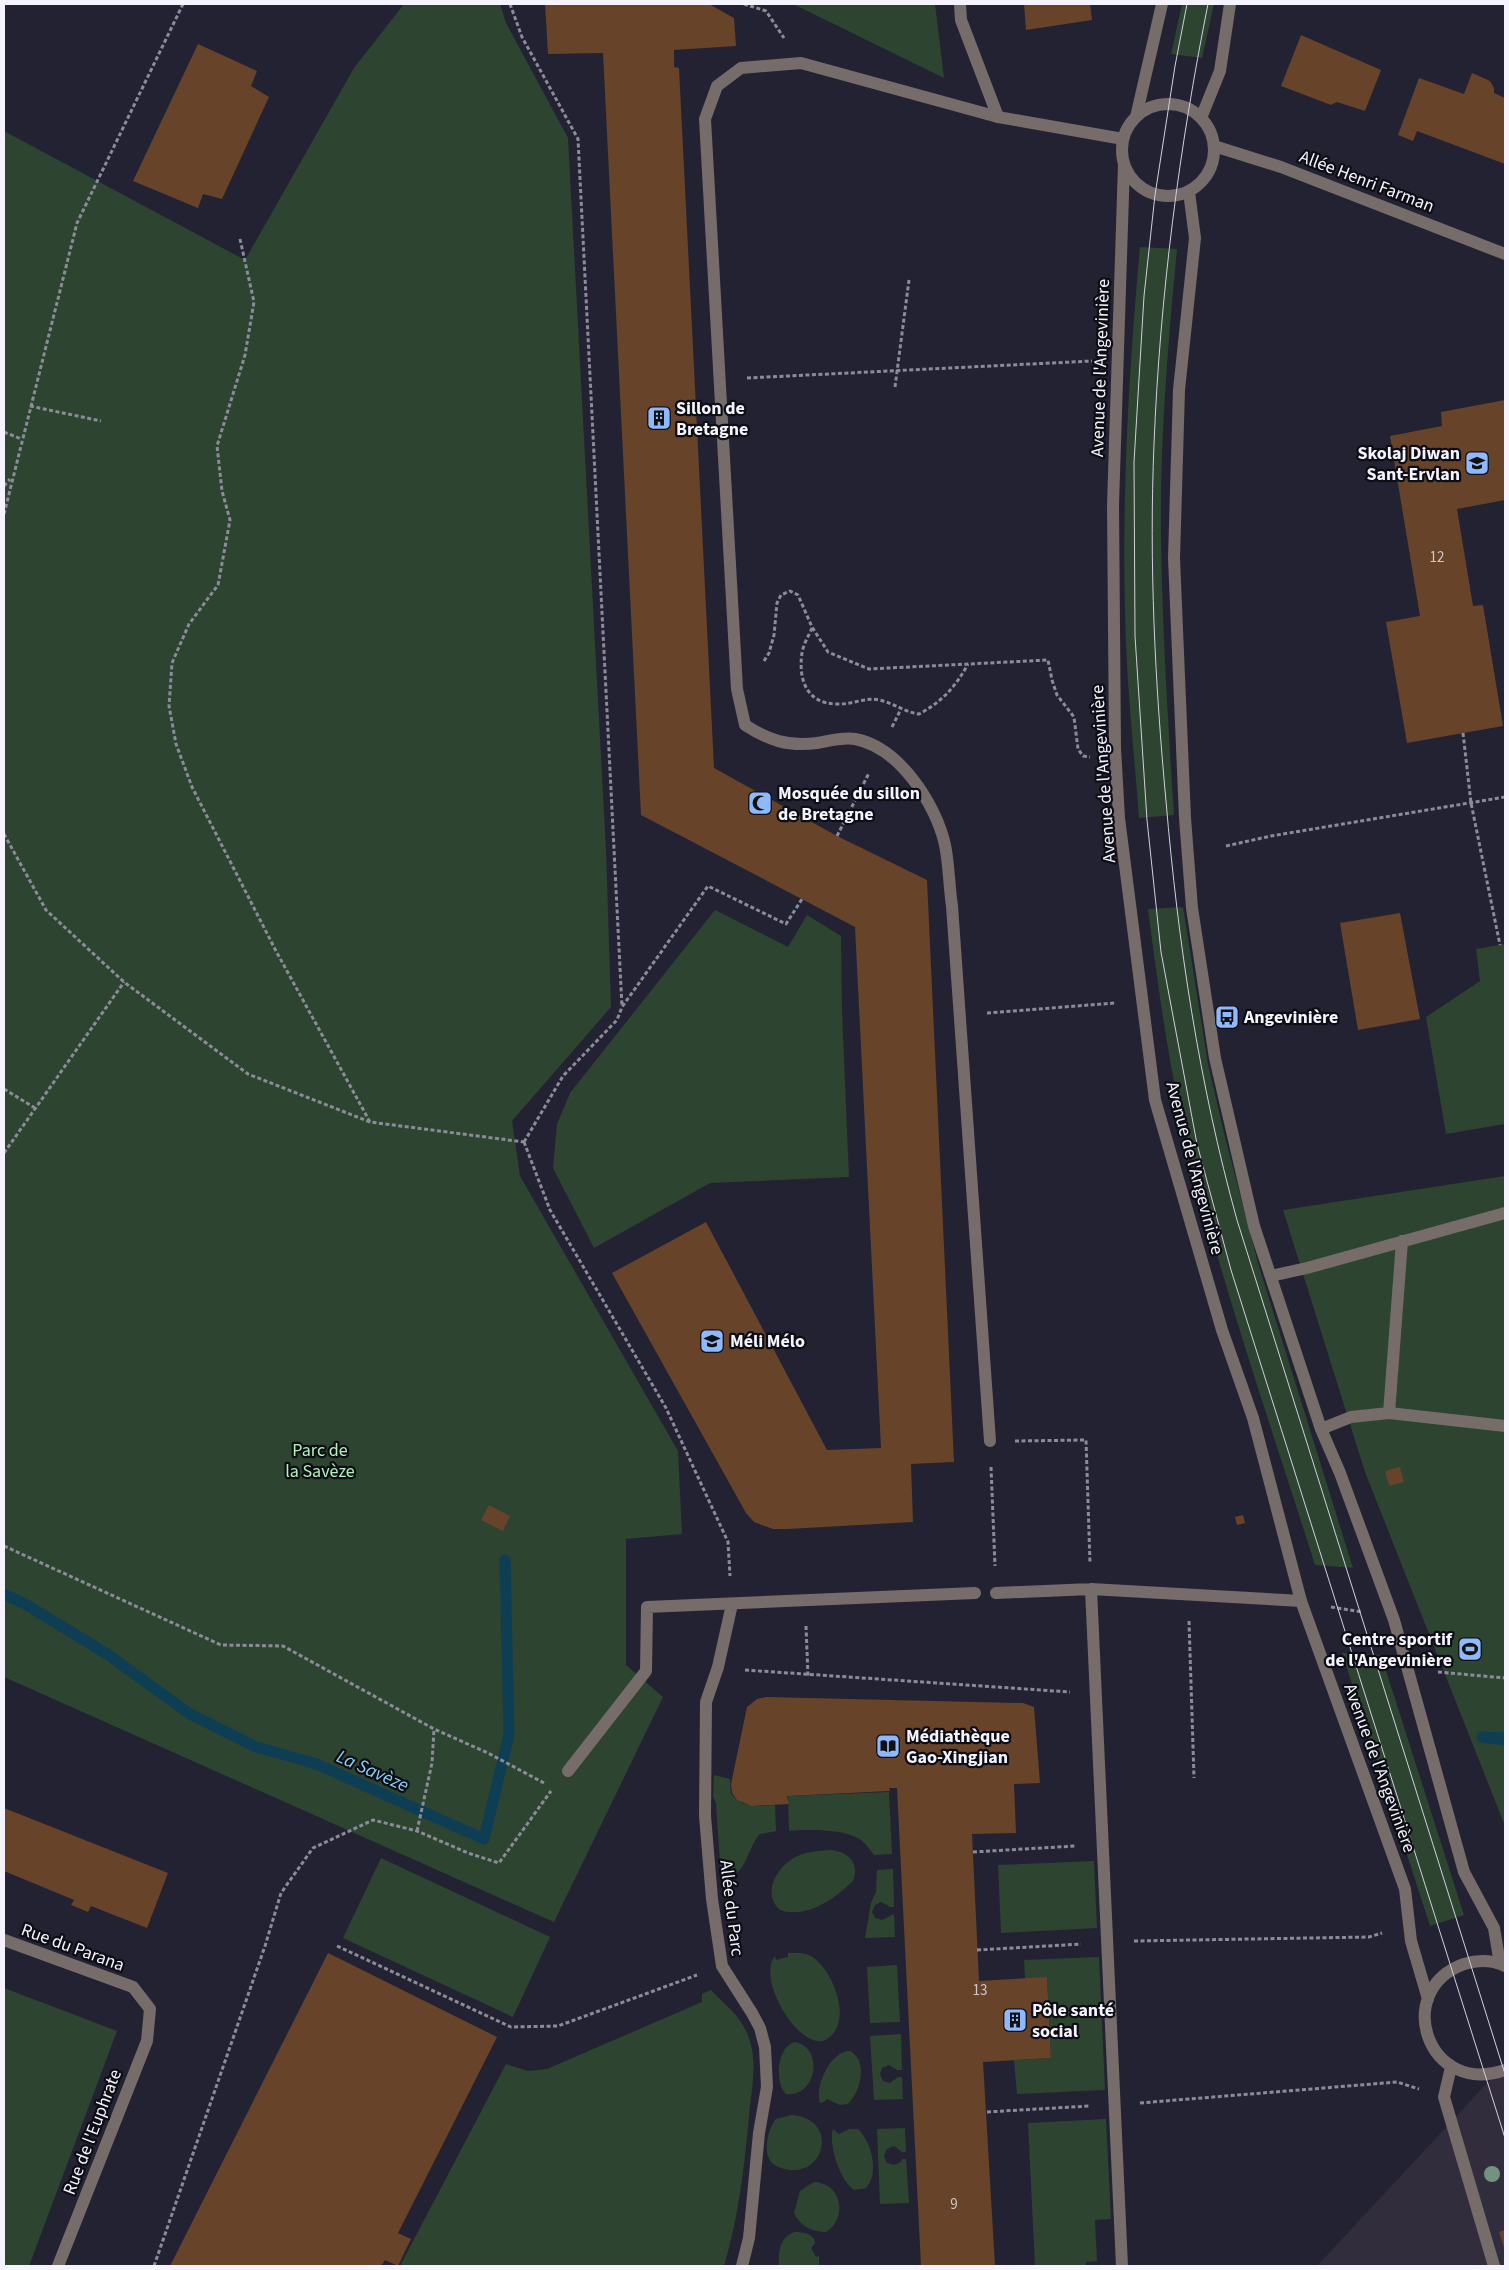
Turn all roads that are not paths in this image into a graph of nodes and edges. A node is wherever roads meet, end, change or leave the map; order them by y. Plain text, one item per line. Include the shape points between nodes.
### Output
1 (960, 4) edge
2 (1162, 4) edge
3 (1230, 4) edge
4 (998, 116) junction
5 (1136, 117) junction
6 (1201, 118) junction
7 (1123, 139) junction
8 (1214, 146) junction
9 (1124, 164) junction
10 (1189, 192) junction
11 (1505, 254) edge
12 (1505, 1213) edge
13 (1402, 1241) junction
14 (1271, 1276) junction
15 (1389, 1413) junction
16 (1505, 1426) edge
17 (1321, 1429) junction
18 (990, 1441) road end
19 (1091, 1589) junction
20 (975, 1593) dead end
21 (996, 1593) road end
22 (1301, 1601) junction
23 (732, 1604) junction
24 (568, 1771) dead end
25 (4, 1940) edge
26 (1503, 1965) edge
27 (1428, 1998) junction
28 (150, 2009) joint
29 (1451, 2067) junction
30 (1505, 2070) edge
31 (58, 2266) edge
32 (742, 2266) edge
33 (1122, 2266) edge
34 (1494, 2266) edge

1 - 4 street via 962,20
2 - 5 street
3 - 6 street via 1220,71
4 - 7 street
4 - 18 street via 800,63 741,68 717,86 705,119 736,688 745,724 764,737 786,744 855,739 881,750 920,790 936,817 945,844 952,906
5 - 6 street via 1151,107 1169,104 1189,109
5 - 7 street
6 - 8 street via 1210,131
7 - 9 street
8 - 10 street via 1212,164 1203,180
8 - 11 street, Allée Henri Farman via 1281,167
9 - 10 street via 1131,178 1155,195 1175,196
9 - 22 street, Avenue de l'Angevinière via 1113,504 1119,818 1155,1100 1222,1330 1253,1418
10 - 14 street via 1195,238 1179,390 1174,558 1184,818 1192,908 1214,1058 1254,1226
12 - 13 street
13 - 14 street
13 - 15 street
14 - 17 street
15 - 16 street
15 - 17 street via 1351,1418
17 - 26 street via 1394,1620 1464,1872 1494,1928
19 - 21 street
19 - 22 street
19 - 33 street
20 - 23 street
22 - 27 street, Avenue de l'Angevinière via 1405,1889 1411,1941
23 - 24 street via 647,1607 646,1671
23 - 32 street, Allée du Parc via 718,1667 706,1702 705,1816 722,1966 760,2028 764,2047 767,2087 749,2238
25 - 28 street, Rue du Parana via 133,1987
26 - 27 street via 1470,1962 1451,1969 1438,1981
27 - 29 street via 1425,2014 1428,2039
28 - 31 street, Rue de l'Euphrate via 147,2041
29 - 30 street via 1478,2076
29 - 34 street via 1444,2097

